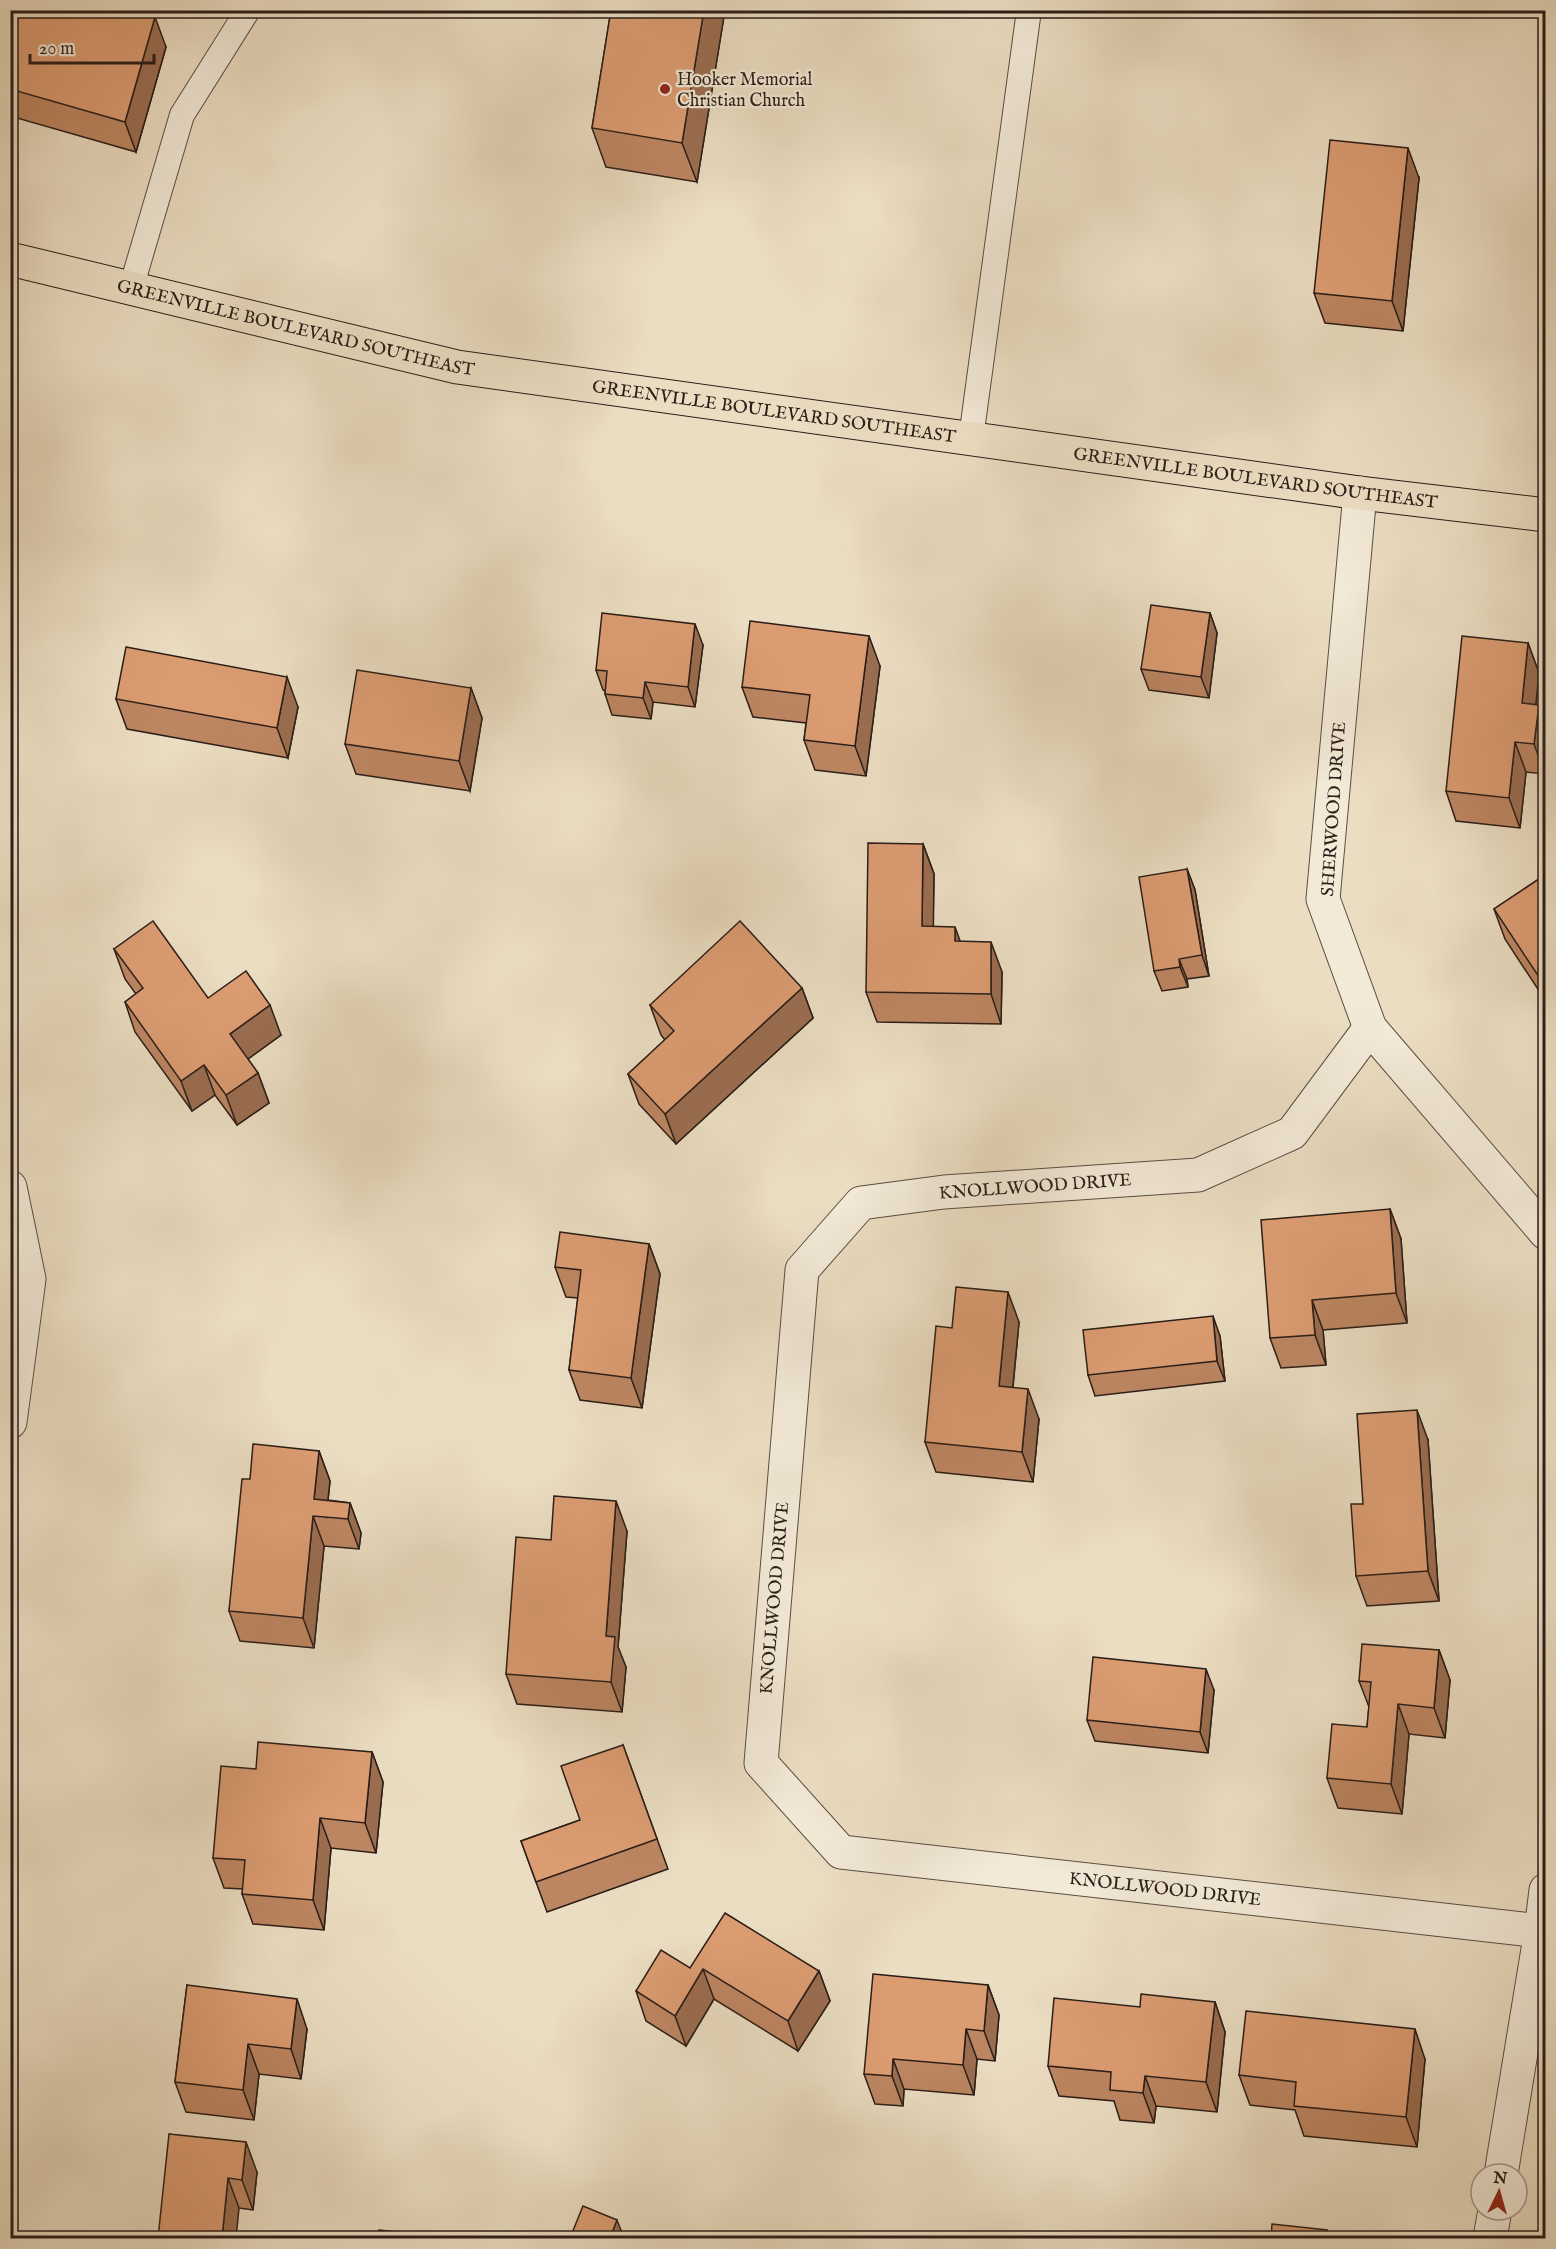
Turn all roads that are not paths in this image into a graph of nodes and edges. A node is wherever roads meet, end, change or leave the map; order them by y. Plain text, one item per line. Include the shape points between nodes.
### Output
1 (248, 10) edge
2 (1029, 10) edge
3 (10, 259) edge
4 (131, 288) junction
5 (971, 438) junction
6 (1360, 493) junction
7 (1545, 516) edge
8 (1370, 1028) junction
9 (10, 1187) edge
10 (1545, 1233) edge
11 (10, 1422) edge
12 (1545, 1890) edge
13 (1541, 1931) junction
14 (1503, 2162) edge
15 (1493, 2222) edge
16 (1490, 2238) edge

1 - 4 lane via 182,115
2 - 5 lane
3 - 4 highway, GREENVILLE BOULEVARD SOUTHEAST
4 - 5 highway, GREENVILLE BOULEVARD SOUTHEAST via 458,367
5 - 6 highway, GREENVILLE BOULEVARD SOUTHEAST
6 - 7 highway, GREENVILLE BOULEVARD SOUTHEAST
6 - 8 street, SHERWOOD DRIVE via 1323,899
8 - 10 street, SHERWOOD DRIVE
8 - 13 street, KNOLLWOOD DRIVE via 1292,1132 1198,1175 944,1192 861,1203 802,1270 761,1763 841,1852
9 - 11 street via 29,1279
12 - 13 street
13 - 14 street
15 - 16 street

